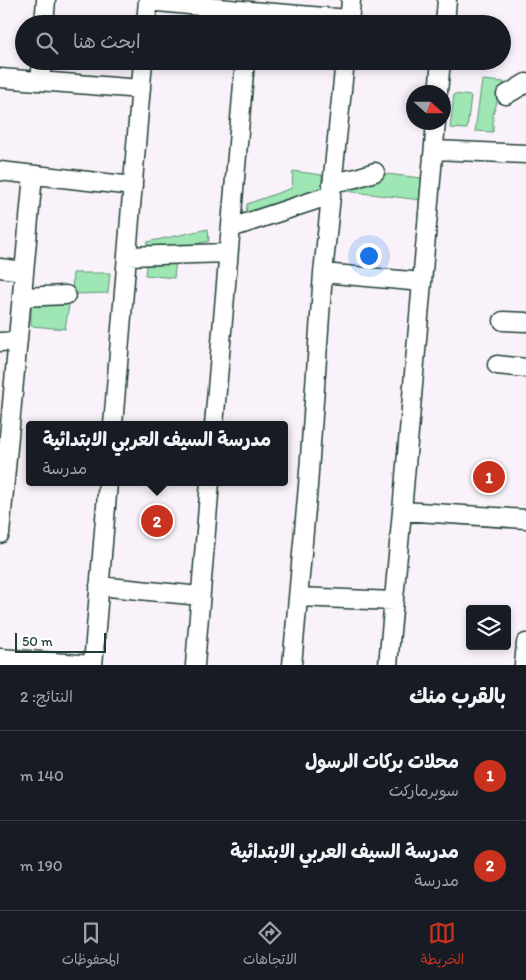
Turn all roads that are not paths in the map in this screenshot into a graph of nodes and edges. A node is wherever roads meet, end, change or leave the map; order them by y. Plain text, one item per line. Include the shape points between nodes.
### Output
1 (46, 0) edge
2 (148, 0) edge
3 (351, 0) edge
4 (447, 0) edge
5 (205, 3) edge
6 (45, 15) edge
7 (147, 15) edge
8 (243, 15) edge
9 (350, 15) edge
10 (446, 15) edge
11 (41, 70) edge
12 (142, 70) edge
13 (244, 70) edge
14 (344, 70) edge
15 (440, 70) edge
16 (0, 78) edge
17 (40, 81) junction
18 (526, 83) edge
19 (439, 85) edge
20 (141, 89) junction
21 (506, 95) dead end
22 (435, 130) edge
23 (434, 150) junction
24 (526, 154) edge
25 (0, 172) edge
26 (376, 172) dead end
27 (33, 175) junction
28 (133, 186) junction
29 (332, 189) junction
30 (231, 228) junction
31 (228, 253) junction
32 (127, 256) junction
33 (0, 268) edge
34 (24, 271) junction
35 (323, 273) junction
36 (422, 282) junction
37 (66, 295) dead end
38 (22, 297) junction
39 (503, 321) dead end
40 (526, 322) edge
41 (18, 340) junction
42 (0, 342) edge
43 (497, 365) dead end
44 (526, 368) edge
45 (113, 421) edge
46 (214, 421) edge
47 (108, 486) edge
48 (210, 486) edge
49 (402, 511) junction
50 (526, 519) edge
51 (0, 534) edge
52 (99, 586) junction
53 (200, 596) junction
54 (298, 597) junction
55 (394, 600) junction
56 (526, 643) edge
57 (0, 658) edge
58 (93, 665) edge
59 (195, 665) edge
60 (292, 665) edge
61 (388, 665) edge
62 (524, 665) edge

1 - 6 street
2 - 5 street
2 - 7 street
3 - 9 street
4 - 10 street
5 - 8 street
11 - 17 street
12 - 20 street
13 - 30 street
14 - 29 street
15 - 19 street
16 - 17 street
17 - 20 street
18 - 21 street
20 - 28 street
22 - 23 street
23 - 24 street
23 - 36 street
25 - 27 street
26 - 29 street
27 - 28 street
27 - 34 street
28 - 32 street
29 - 30 street
29 - 35 street
30 - 31 street
31 - 32 street
31 - 46 street
32 - 45 street
33 - 34 street
34 - 38 street
35 - 36 street
35 - 54 street
36 - 49 street
37 - 38 street
38 - 41 street
39 - 40 street
41 - 42 street
41 - 51 street
43 - 44 street
47 - 52 street
48 - 53 street
49 - 50 street
49 - 55 street
52 - 53 street
52 - 58 street
53 - 59 street
54 - 55 street
54 - 60 street
55 - 61 street
56 - 62 street
57 - 58 street

